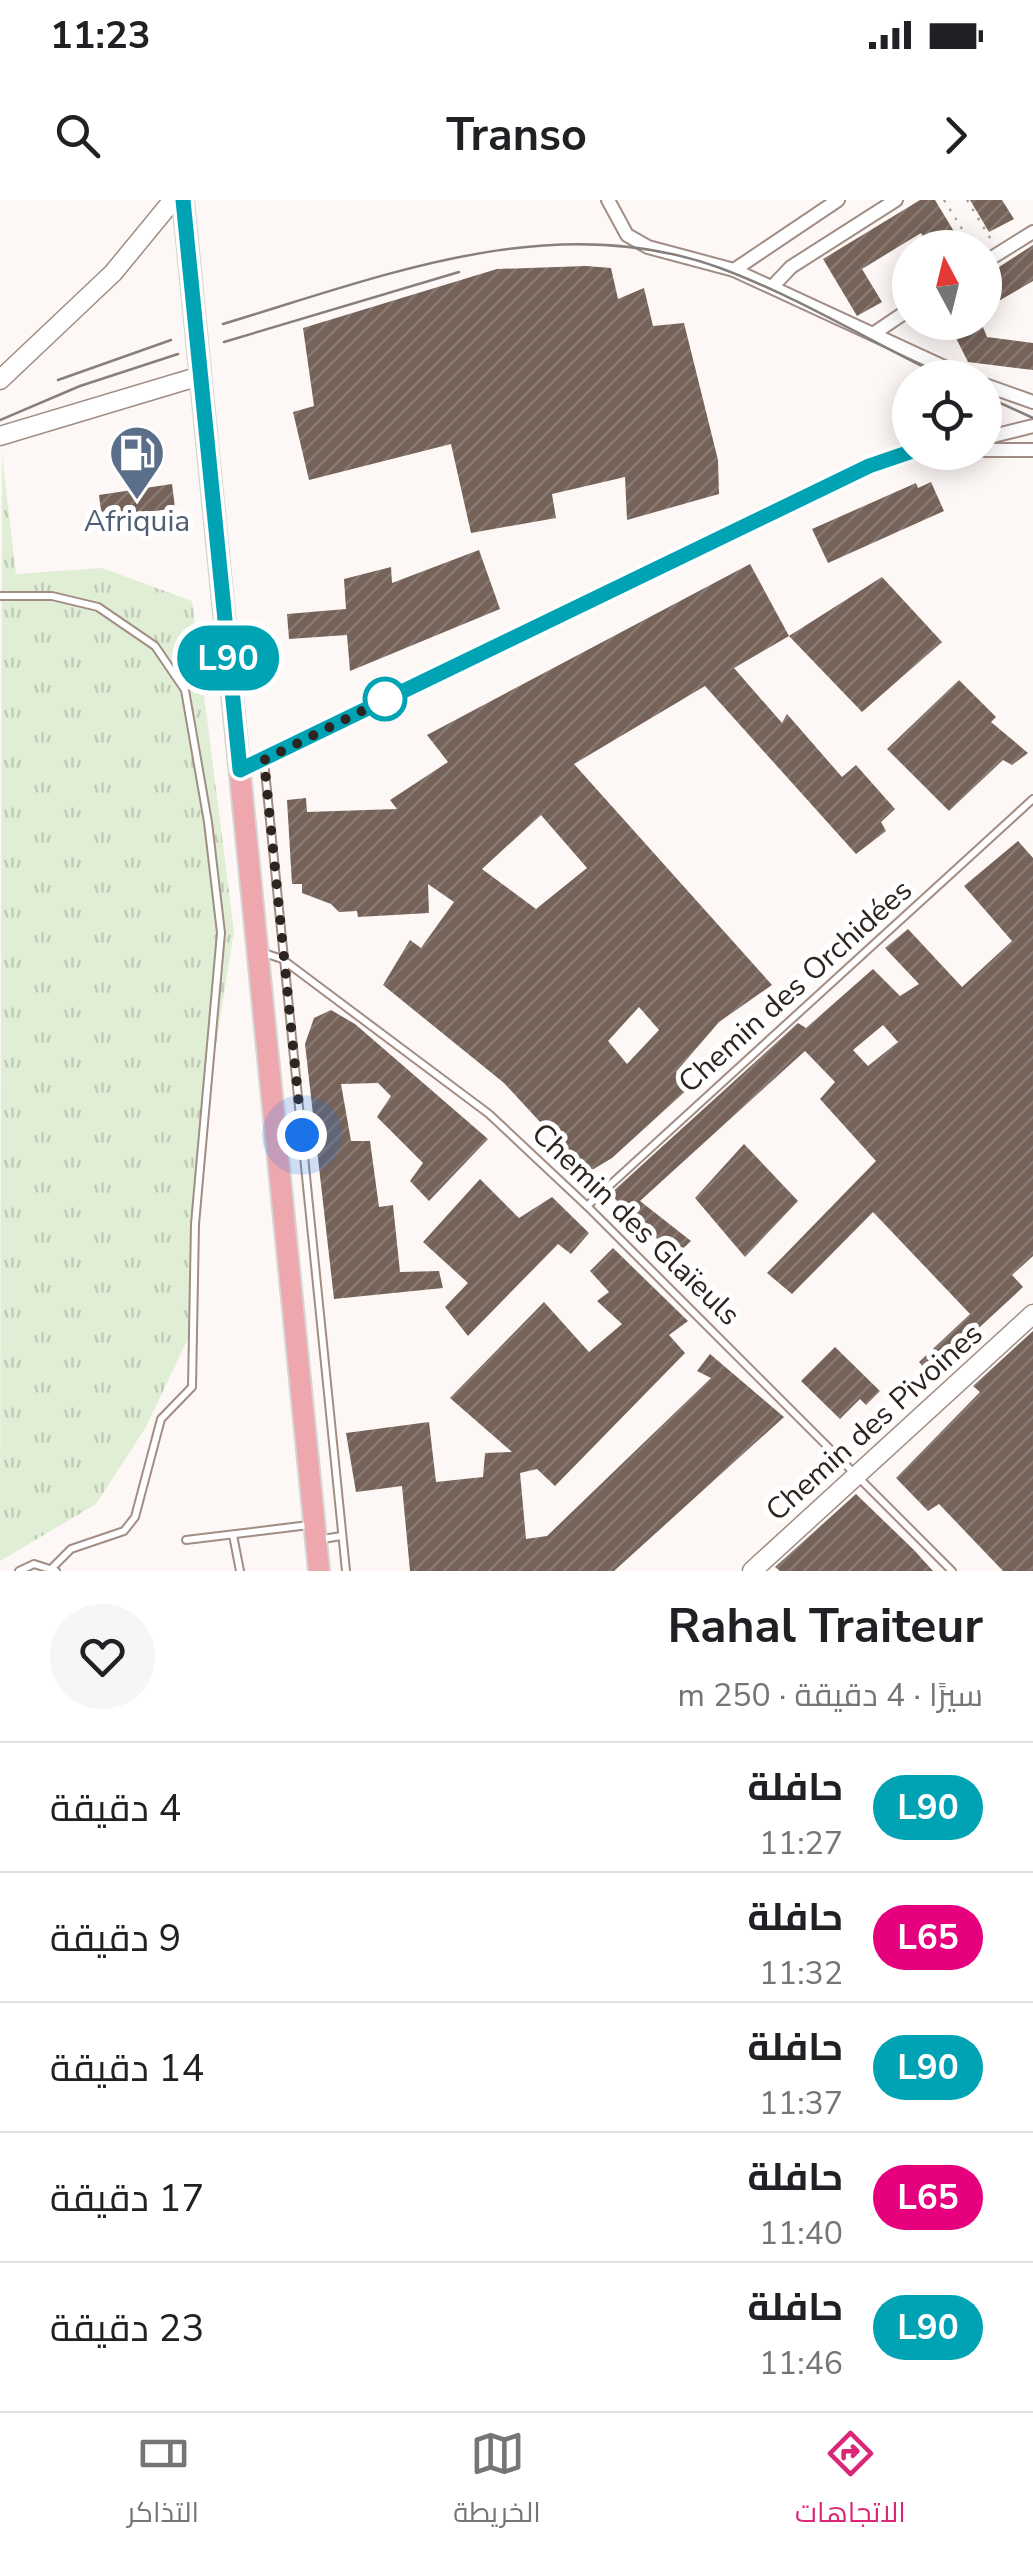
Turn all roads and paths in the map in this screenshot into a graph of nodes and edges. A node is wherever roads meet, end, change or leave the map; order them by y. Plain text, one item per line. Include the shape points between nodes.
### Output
1 (173, 200) edge
2 (182, 200) edge
3 (838, 200) edge
4 (896, 200) edge
5 (944, 200) edge
6 (967, 200) edge
7 (614, 202) edge
8 (963, 230) edge
9 (985, 230) edge
10 (1033, 232) edge
11 (1002, 251) edge
12 (734, 270) junction
13 (773, 286) junction
14 (892, 321) edge
15 (873, 334) junction
16 (929, 360) edge
17 (200, 376) junction
18 (0, 380) edge
19 (1002, 392) edge
20 (1033, 402) edge
21 (1033, 426) edge
22 (1002, 434) edge
23 (0, 436) edge
24 (1002, 450) edge
25 (1033, 450) edge
26 (892, 458) edge
27 (0, 596) edge
28 (264, 760) junction
29 (240, 770) junction
30 (1033, 799) edge
31 (255, 950) junction
32 (282, 959) junction
33 (298, 1106) junction
34 (271, 1107) junction
35 (587, 1206) junction
36 (1033, 1314) edge
37 (329, 1400) junction
38 (302, 1408) junction
39 (858, 1474) junction
40 (339, 1509) junction
41 (314, 1525) junction
42 (233, 1534) junction
43 (342, 1536) junction
44 (186, 1540) dead end
45 (54, 1569) edge
46 (19, 1571) edge
47 (240, 1571) edge
48 (320, 1571) edge
49 (346, 1571) edge
50 (752, 1571) edge
51 (952, 1571) edge

1 - 18 main road via 112,273
2 - 17 main road
3 - 12 street
4 - 13 street via 791,266
5 - 8 path
6 - 9 path
7 - 12 street via 627,235 648,248
10 - 11 street
12 - 13 street
13 - 15 street
14 - 15 street
15 - 16 street
17 - 23 main road
17 - 29 main road
19 - 20 street
21 - 22 street
24 - 25 street
26 - 28 street
27 - 45 lane via 52,596 98,606 155,646 184,690 221,933 195,1224 192,1387 161,1419 135,1517 124,1532 71,1550
28 - 29 street
28 - 32 lane
29 - 31 main road
30 - 35 lane, Chemin des Orchidées
31 - 32 lane, Chemin des Glaïeuls
31 - 34 main road
32 - 33 lane
32 - 35 lane, Chemin des Glaïeuls via 488,1114
33 - 34 lane
33 - 37 lane
34 - 38 main road
35 - 39 lane, Chemin des Glaïeuls
36 - 39 main road, Chemin des Pivoines
37 - 38 lane
37 - 40 lane
38 - 41 main road
39 - 50 main road, Chemin des Pivoines
39 - 51 lane, Chemin des Glaïeuls
40 - 41 lane
40 - 43 lane
41 - 42 lane
41 - 43 lane
41 - 48 main road
42 - 44 lane
42 - 47 lane
43 - 49 lane
45 - 46 lane via 34,1564

